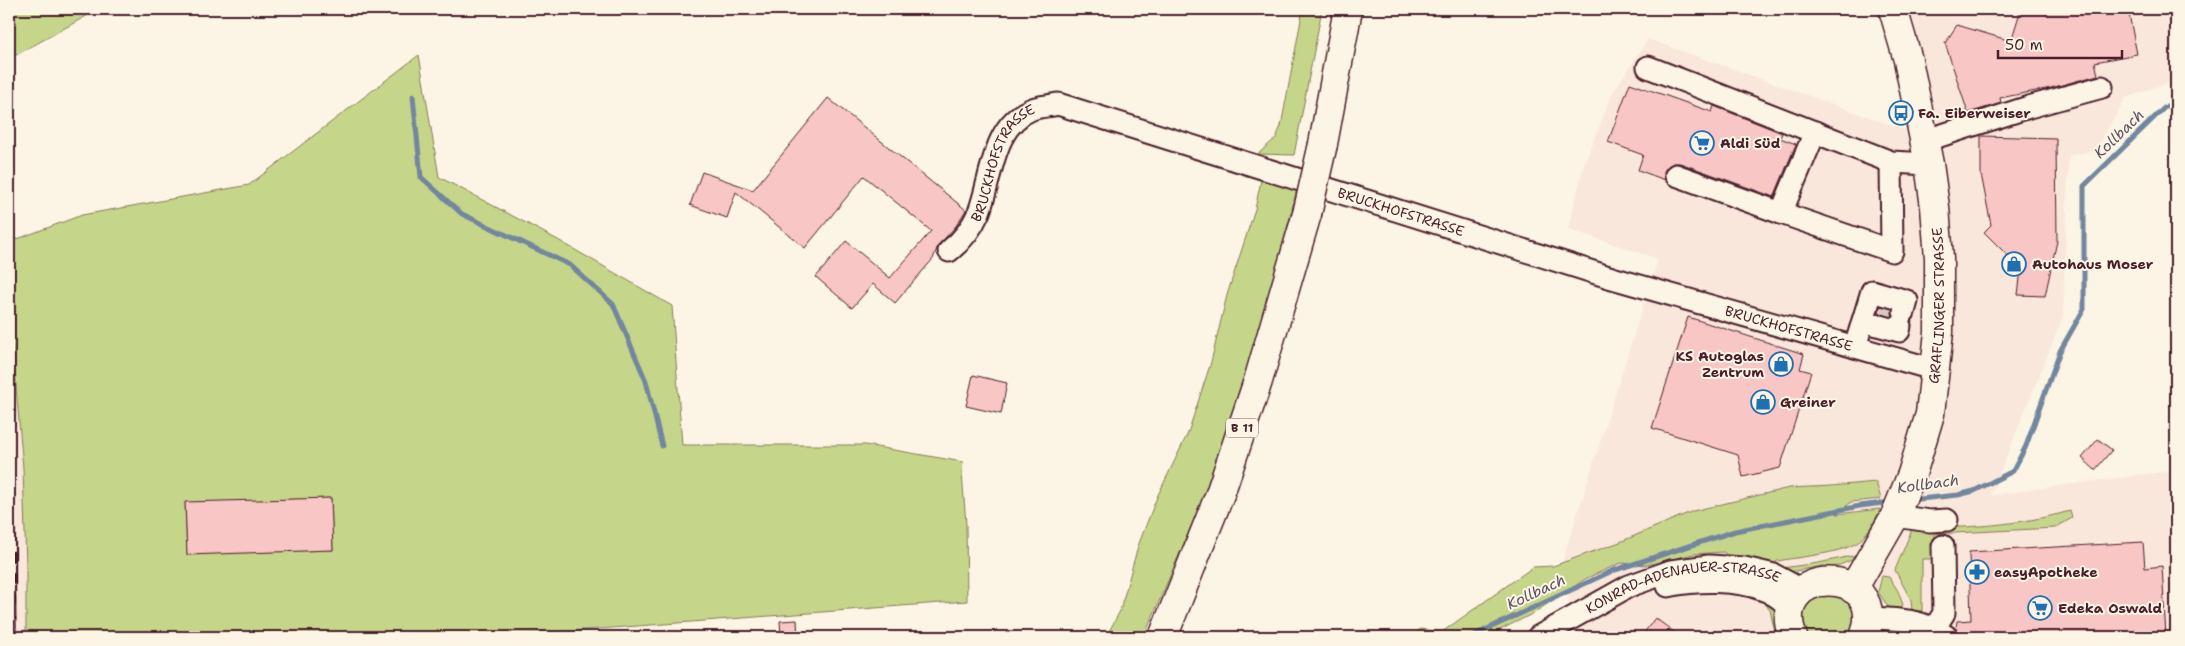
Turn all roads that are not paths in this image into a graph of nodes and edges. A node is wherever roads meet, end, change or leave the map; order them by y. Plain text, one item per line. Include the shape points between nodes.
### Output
1 (1348, 9) edge
2 (1893, 9) edge
3 (1648, 67) dead end
4 (2102, 87) dead end
5 (1815, 132) junction
6 (1926, 152) junction
7 (1891, 162) junction
8 (1676, 175) dead end
9 (1781, 213) junction
10 (949, 251) dead end
11 (1887, 315) tunnel mouth
12 (1855, 348) junction
13 (1936, 370) junction
14 (1895, 516) junction
15 (1947, 520) dead end
16 (1943, 546) dead end
17 (1853, 589) junction
18 (1796, 598) junction
19 (1866, 627) edge
20 (1939, 634) edge
21 (1163, 637) edge
22 (1538, 637) edge
23 (1560, 637) edge
24 (1793, 637) edge

1 - 21 main road, B 11, bridge via 1323,144 1258,381 1220,494
2 - 6 main road, GRAFLINGER STRASSE via 1908,60
3 - 5 street
4 - 6 street via 2029,107
5 - 7 street
5 - 9 street
6 - 7 street
6 - 13 main road, GRAFLINGER STRASSE via 1939,258
7 - 9 street via 1892,251
8 - 9 street
10 - 12 street, BRUCKHOFSTRASSE via 963,240 978,213 1004,132 1032,109 1058,104 1612,278
11 - 12 street
12 - 13 street, BRUCKHOFSTRASSE
13 - 14 main road, GRAFLINGER STRASSE via 1930,414
14 - 15 street via 1923,521
14 - 17 main road, GRAFLINGER STRASSE
16 - 20 street via 1944,613
17 - 18 main road via 1841,582 1827,580 1814,583
17 - 19 main road via 1863,600
18 - 22 street, KONRAD-ADENAUER-STRASSE via 1774,575 1744,568 1709,566 1671,571 1629,586
18 - 23 street, KONRAD-ADENAUER-STRASSE via 1739,582 1681,583 1660,587 1628,600
18 - 24 main road via 1789,628
19 - 20 street via 1906,619

